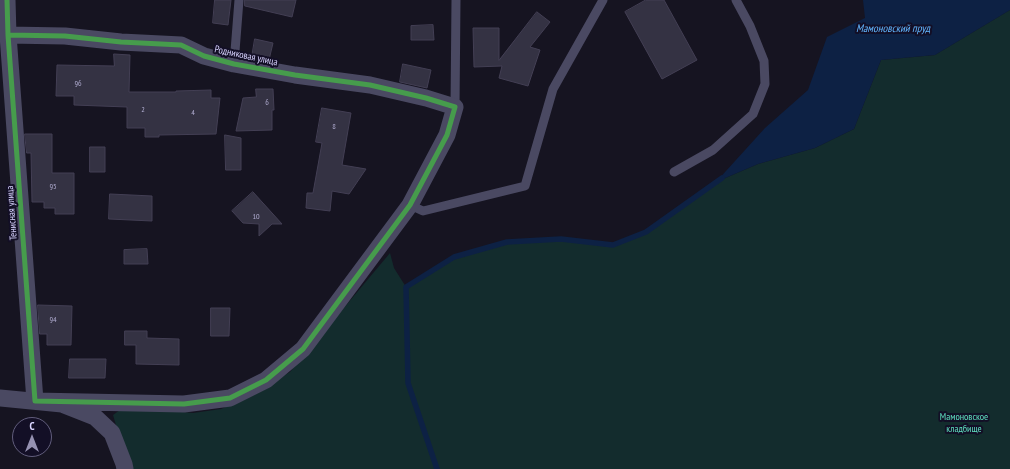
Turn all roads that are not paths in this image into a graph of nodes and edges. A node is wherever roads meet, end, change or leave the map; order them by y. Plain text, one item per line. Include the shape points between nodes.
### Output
1 (6, 0) edge
2 (239, 0) edge
3 (456, 0) edge
4 (603, 0) edge
5 (736, 0) edge
6 (8, 35) junction
7 (234, 64) junction
8 (454, 107) junction
9 (674, 172) dead end
10 (410, 205) junction
11 (0, 398) edge
12 (35, 402) junction
13 (125, 469) edge

1 - 6 street, Тенисная улица
2 - 7 lane
3 - 8 lane
4 - 10 lane via 554,89 525,186 423,211
5 - 9 lane via 764,61 765,84 753,114 713,150
6 - 7 street, Родниковая улица via 65,36 182,45 204,56
6 - 12 street, Тенисная улица
7 - 8 street, Родниковая улица via 370,85
8 - 10 street via 447,135
10 - 12 street via 303,349 266,380 230,398 184,404
11 - 12 street
12 - 13 street via 62,404 95,417 112,433

